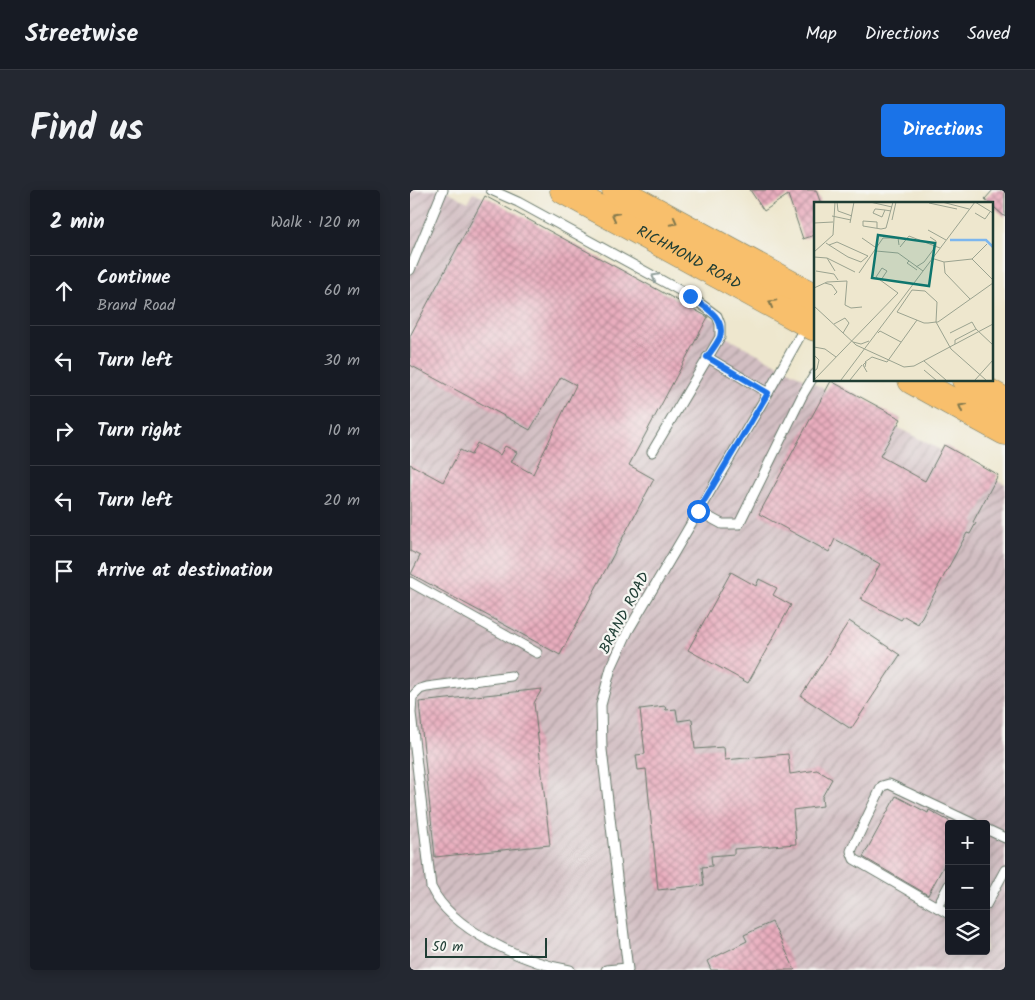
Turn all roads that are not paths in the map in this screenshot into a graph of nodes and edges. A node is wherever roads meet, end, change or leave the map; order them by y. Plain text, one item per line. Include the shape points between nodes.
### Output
1 (443, 190) edge
2 (491, 190) edge
3 (564, 190) edge
4 (616, 190) edge
5 (410, 270) edge
6 (812, 316) edge
7 (707, 357) junction
8 (814, 376) edge
9 (914, 381) edge
10 (968, 381) edge
11 (768, 393) junction
12 (1005, 402) edge
13 (1005, 431) edge
14 (652, 452) dead end
15 (698, 511) junction
16 (410, 582) edge
17 (537, 653) dead end
18 (511, 676) dead end
19 (965, 820) edge
20 (990, 831) edge
21 (1005, 838) edge
22 (1005, 870) edge
23 (945, 892) edge
24 (990, 898) edge
25 (937, 907) junction
26 (945, 912) edge
27 (627, 969) edge
28 (570, 970) edge
29 (606, 970) edge

1 - 5 lane
7 -> 2 lane via 720,337 717,316 690,296
6 -> 3 highway, RICHMOND ROAD
4 -> 6 highway, RICHMOND ROAD
6 - 11 lane, BRAND ROAD
7 - 11 lane
7 - 14 lane
8 - 15 lane via 739,524 722,524
13 -> 9 highway
10 - 12 highway
11 - 15 lane, BRAND ROAD
15 - 27 lane, BRAND ROAD via 628,631 611,668 601,705 602,750
16 - 17 lane
18 - 28 lane via 427,687 412,697 411,714 429,877 435,896 476,933 524,958
19 - 25 lane via 885,784 851,852 854,859
20 - 21 lane
22 - 24 lane
23 - 25 lane
25 - 26 lane
27 - 29 lane

